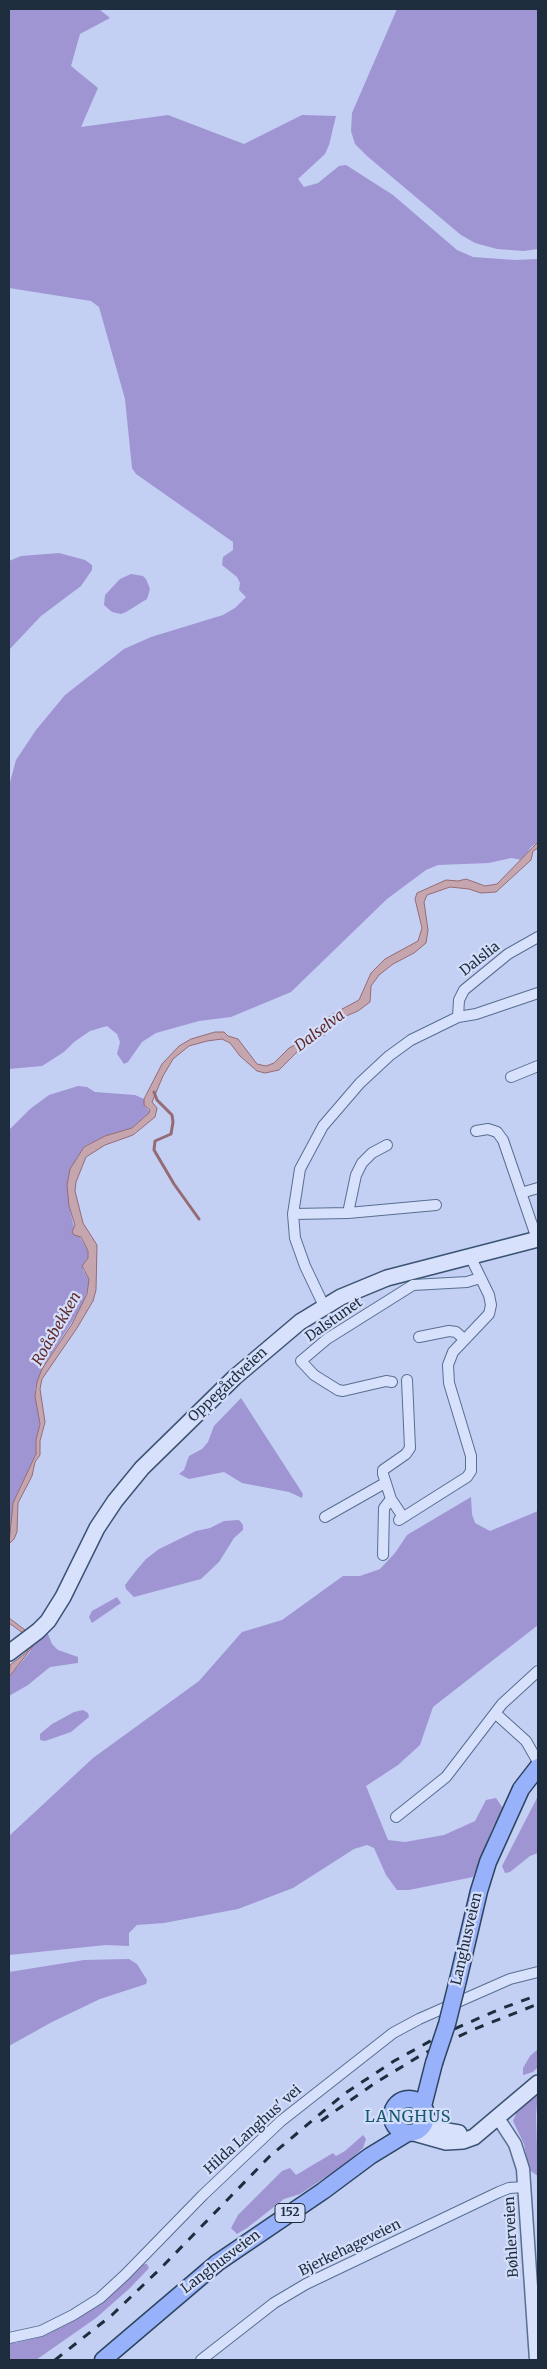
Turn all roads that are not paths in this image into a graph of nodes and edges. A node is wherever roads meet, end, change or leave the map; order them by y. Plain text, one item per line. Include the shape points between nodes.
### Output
1 (538, 937) edge
2 (538, 993) edge
3 (458, 1017) junction
4 (538, 1066) edge
5 (511, 1077) dead end
6 (476, 1131) dead end
7 (387, 1145) dead end
8 (538, 1188) edge
9 (521, 1193) junction
10 (436, 1205) dead end
11 (348, 1213) junction
12 (293, 1214) junction
13 (538, 1239) edge
14 (470, 1256) junction
15 (480, 1278) junction
16 (324, 1306) junction
17 (419, 1337) dead end
18 (464, 1339) junction
19 (407, 1380) dead end
20 (392, 1382) dead end
21 (385, 1483) junction
22 (391, 1499) junction
23 (325, 1517) dead end
24 (382, 1555) dead end
25 (9, 1653) edge
26 (538, 1671) edge
27 (495, 1713) junction
28 (526, 1741) junction
29 (538, 1746) edge
30 (538, 1762) edge
31 (538, 1766) edge
32 (538, 1780) edge
33 (513, 1810) junction
34 (396, 1817) dead end
35 (538, 1972) edge
36 (430, 2072) junction
37 (538, 2083) edge
38 (407, 2099) junction
39 (425, 2112) junction
40 (498, 2118) junction
41 (393, 2124) junction
42 (485, 2128) junction
43 (410, 2133) junction
44 (370, 2156) junction
45 (524, 2187) junction
46 (9, 2338) edge
47 (103, 2360) edge
48 (201, 2360) edge
49 (536, 2360) edge

1 - 3 street, Dalslia via 508,954 464,990 459,1000
2 - 3 street
3 - 12 street via 411,1040 390,1056 360,1082 323,1126 300,1169
4 - 5 street
6 - 9 street via 488,1129 497,1132 504,1140
7 - 11 street via 362,1163
8 - 9 street
9 - 13 street
10 - 11 street
11 - 12 street
12 - 16 street via 295,1238
13 - 14 main road, Oppegårdveien
14 - 15 street
14 - 16 main road, Oppegårdveien via 387,1278
15 - 18 street via 489,1295 489,1314
15 - 20 street, Dalstunet via 467,1282 413,1285 327,1339 301,1361 314,1375 338,1390
16 - 25 main road, Oppegårdveien via 235,1377 142,1468 97,1528 63,1597 38,1631
17 - 18 street via 449,1331
18 - 22 street via 453,1352 448,1374 471,1456 471,1471 401,1518
19 - 21 street via 410,1448 384,1470
21 - 22 street
21 - 23 street
22 - 24 street via 384,1508
26 - 27 street
27 - 28 street
27 - 34 street via 446,1777
28 - 29 street
28 - 30 street
31 - 33 main road, Langhusveien / 152 via 521,1789
32 - 33 main road, Langhusveien / 152
33 - 36 main road, Langhusveien / 152, bridge via 484,1875 447,2024
35 - 46 street, Hilda Langhus' vei via 510,1979 393,2033 281,2121 100,2298 41,2331
36 - 38 main road, Langhusveien / 152
36 - 39 main road, Langhusveien / 152
37 - 40 main road
38 - 39 main road via 413,2099
38 - 41 main road, Langhusveien / 152 via 393,2108
39 - 42 main road via 436,2127 447,2132
39 - 43 main road, Langhusveien / 152 via 422,2128
40 - 42 main road
40 - 45 street, Bøhlerveien via 519,2152
41 - 43 main road via 398,2130
41 - 44 main road, Langhusveien / 152
42 - 43 main road via 474,2137 455,2142
43 - 44 main road, Langhusveien / 152
44 - 47 main road, Langhusveien / 152 via 216,2263
45 - 48 street, Bjerkehageveien via 509,2188 306,2284 274,2303
45 - 49 street, Bøhlerveien

